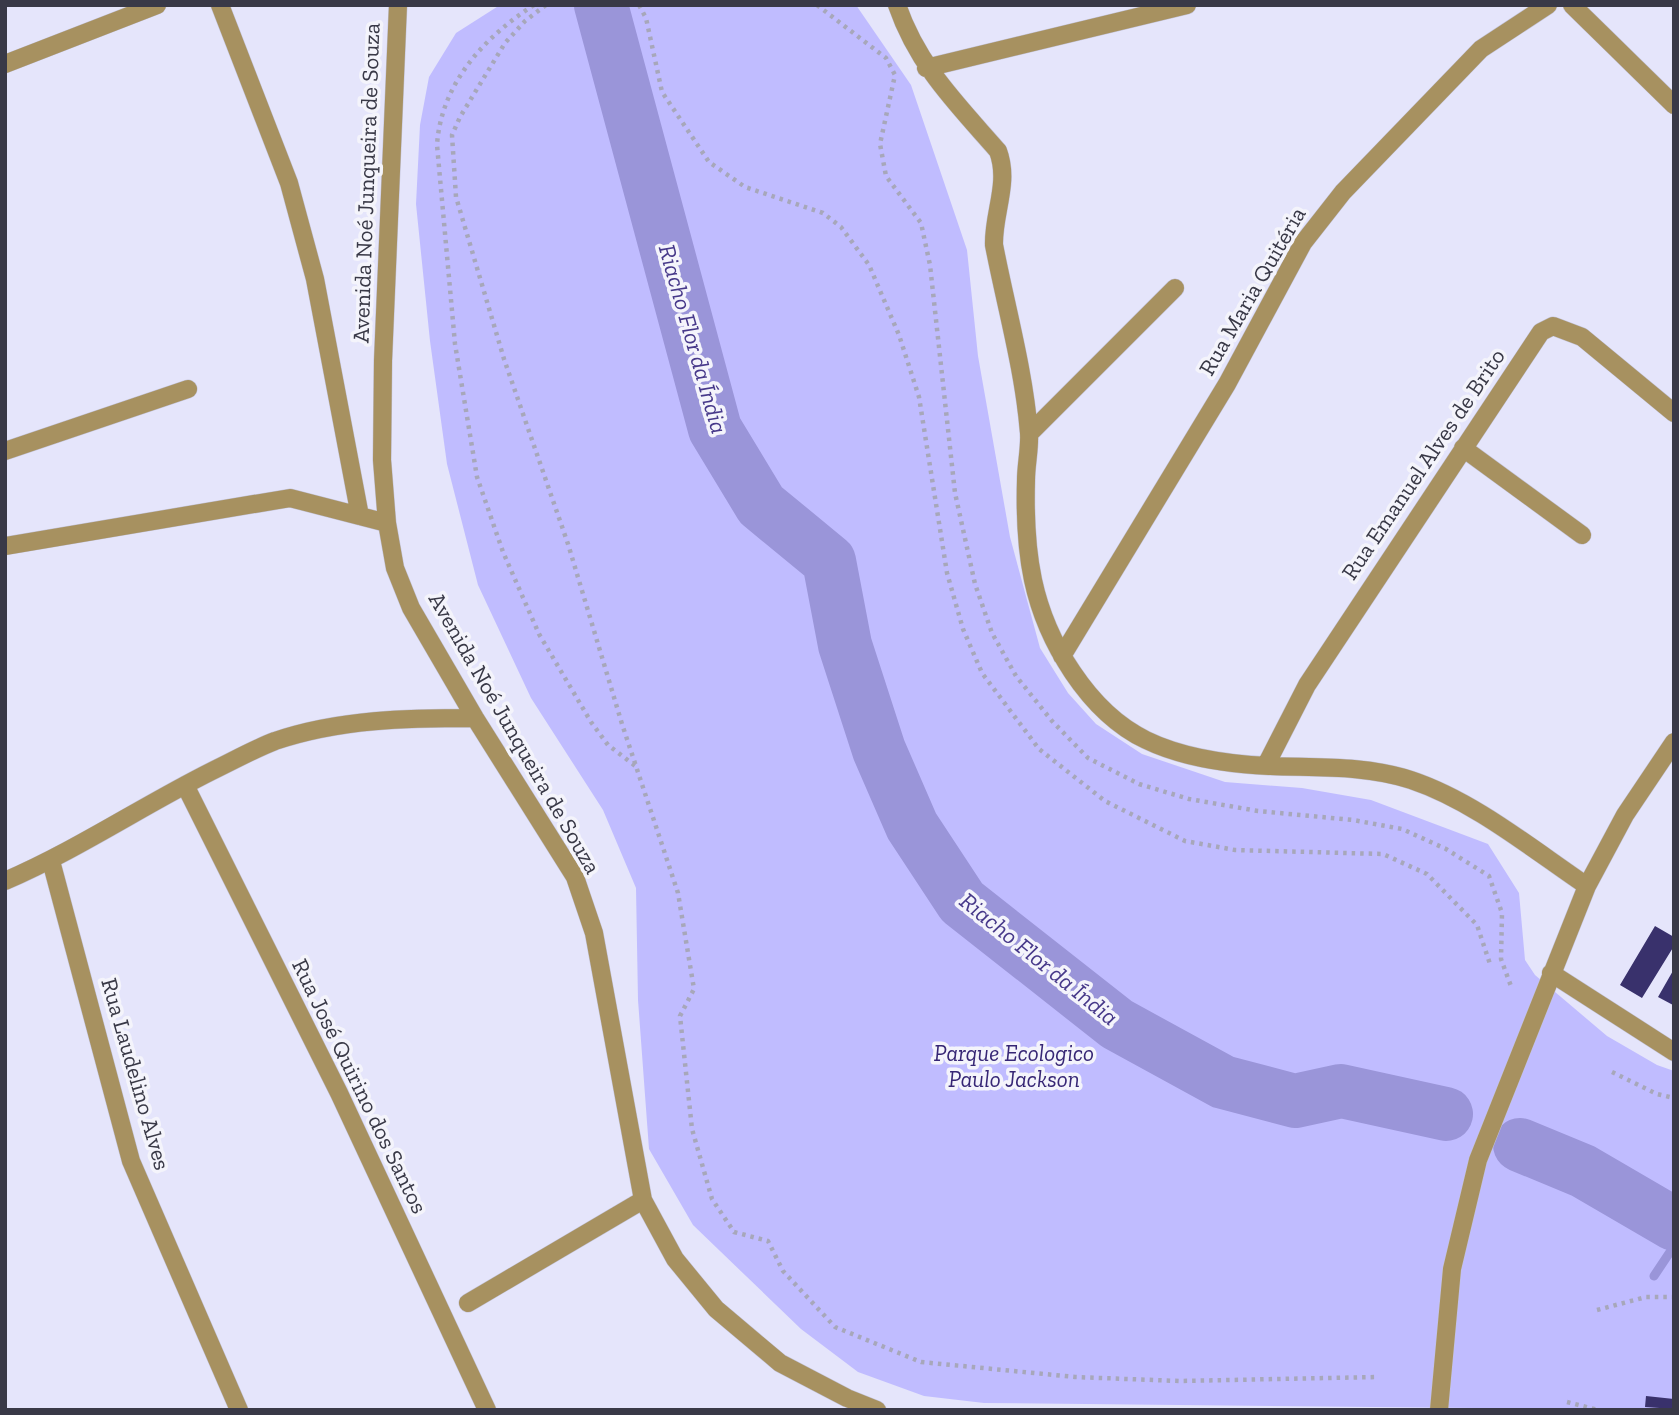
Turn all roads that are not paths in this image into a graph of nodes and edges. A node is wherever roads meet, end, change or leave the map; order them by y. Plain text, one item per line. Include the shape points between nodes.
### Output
1 (157, 5) edge
2 (220, 5) edge
3 (398, 5) edge
4 (897, 5) edge
5 (1187, 5) edge
6 (1548, 5) edge
7 (1572, 5) edge
8 (1159, 9) edge
9 (5, 64) edge
10 (926, 68) junction
11 (1674, 105) edge
12 (1175, 288) dead end
13 (188, 389) dead end
14 (1674, 413) edge
15 (1029, 434) junction
16 (1463, 448) junction
17 (5, 451) edge
18 (360, 516) junction
19 (387, 523) junction
20 (1582, 535) dead end
21 (5, 546) edge
22 (1062, 656) junction
23 (475, 718) junction
24 (1674, 742) edge
25 (1266, 765) junction
26 (185, 785) junction
27 (51, 861) junction
28 (5, 881) edge
29 (1587, 886) junction
30 (1551, 974) junction
31 (1674, 1052) edge
32 (643, 1200) junction
33 (468, 1303) dead end
34 (239, 1410) edge
35 (487, 1410) edge
36 (877, 1410) edge
37 (1439, 1410) edge

1 - 9 street
2 - 18 street via 292,195 315,279
3 - 19 street, Avenida Noé Junqueira de Souza via 383,361
4 - 10 street
5 - 8 street
6 - 22 street, Rua Maria Quitéria via 1481,49 1343,192 1303,243 1227,384
7 - 11 street
8 - 10 street
10 - 15 street via 998,151 1004,165 993,222 994,245
12 - 15 street
13 - 17 street
14 - 16 street, Rua Emanuel Alves de Brito via 1582,337 1553,326 1541,332
15 - 22 street via 1026,531 1033,580
16 - 20 street
16 - 25 street, Rua Emanuel Alves de Brito via 1307,685
18 - 19 street
18 - 21 street via 305,500 262,500
19 - 23 street, Avenida Noé Junqueira de Souza via 395,568 411,608
22 - 25 street via 1116,722 1144,739 1207,759
23 - 26 street via 392,718 325,729 274,742
23 - 32 street, Avenida Noé Junqueira de Souza via 575,877 594,933
24 - 29 street via 1625,815
25 - 29 street via 1358,768 1411,780 1468,807
26 - 27 street
26 - 35 street, Rua José Quirino dos Santos via 338,1093
27 - 28 street
27 - 34 street, Rua Laudelino Alves via 131,1161
29 - 30 street
30 - 31 street
30 - 37 street via 1482,1148 1461,1225 1452,1269
32 - 33 street
32 - 36 street, Avenida Noé Junqueira de Souza via 675,1259 716,1309 780,1363

